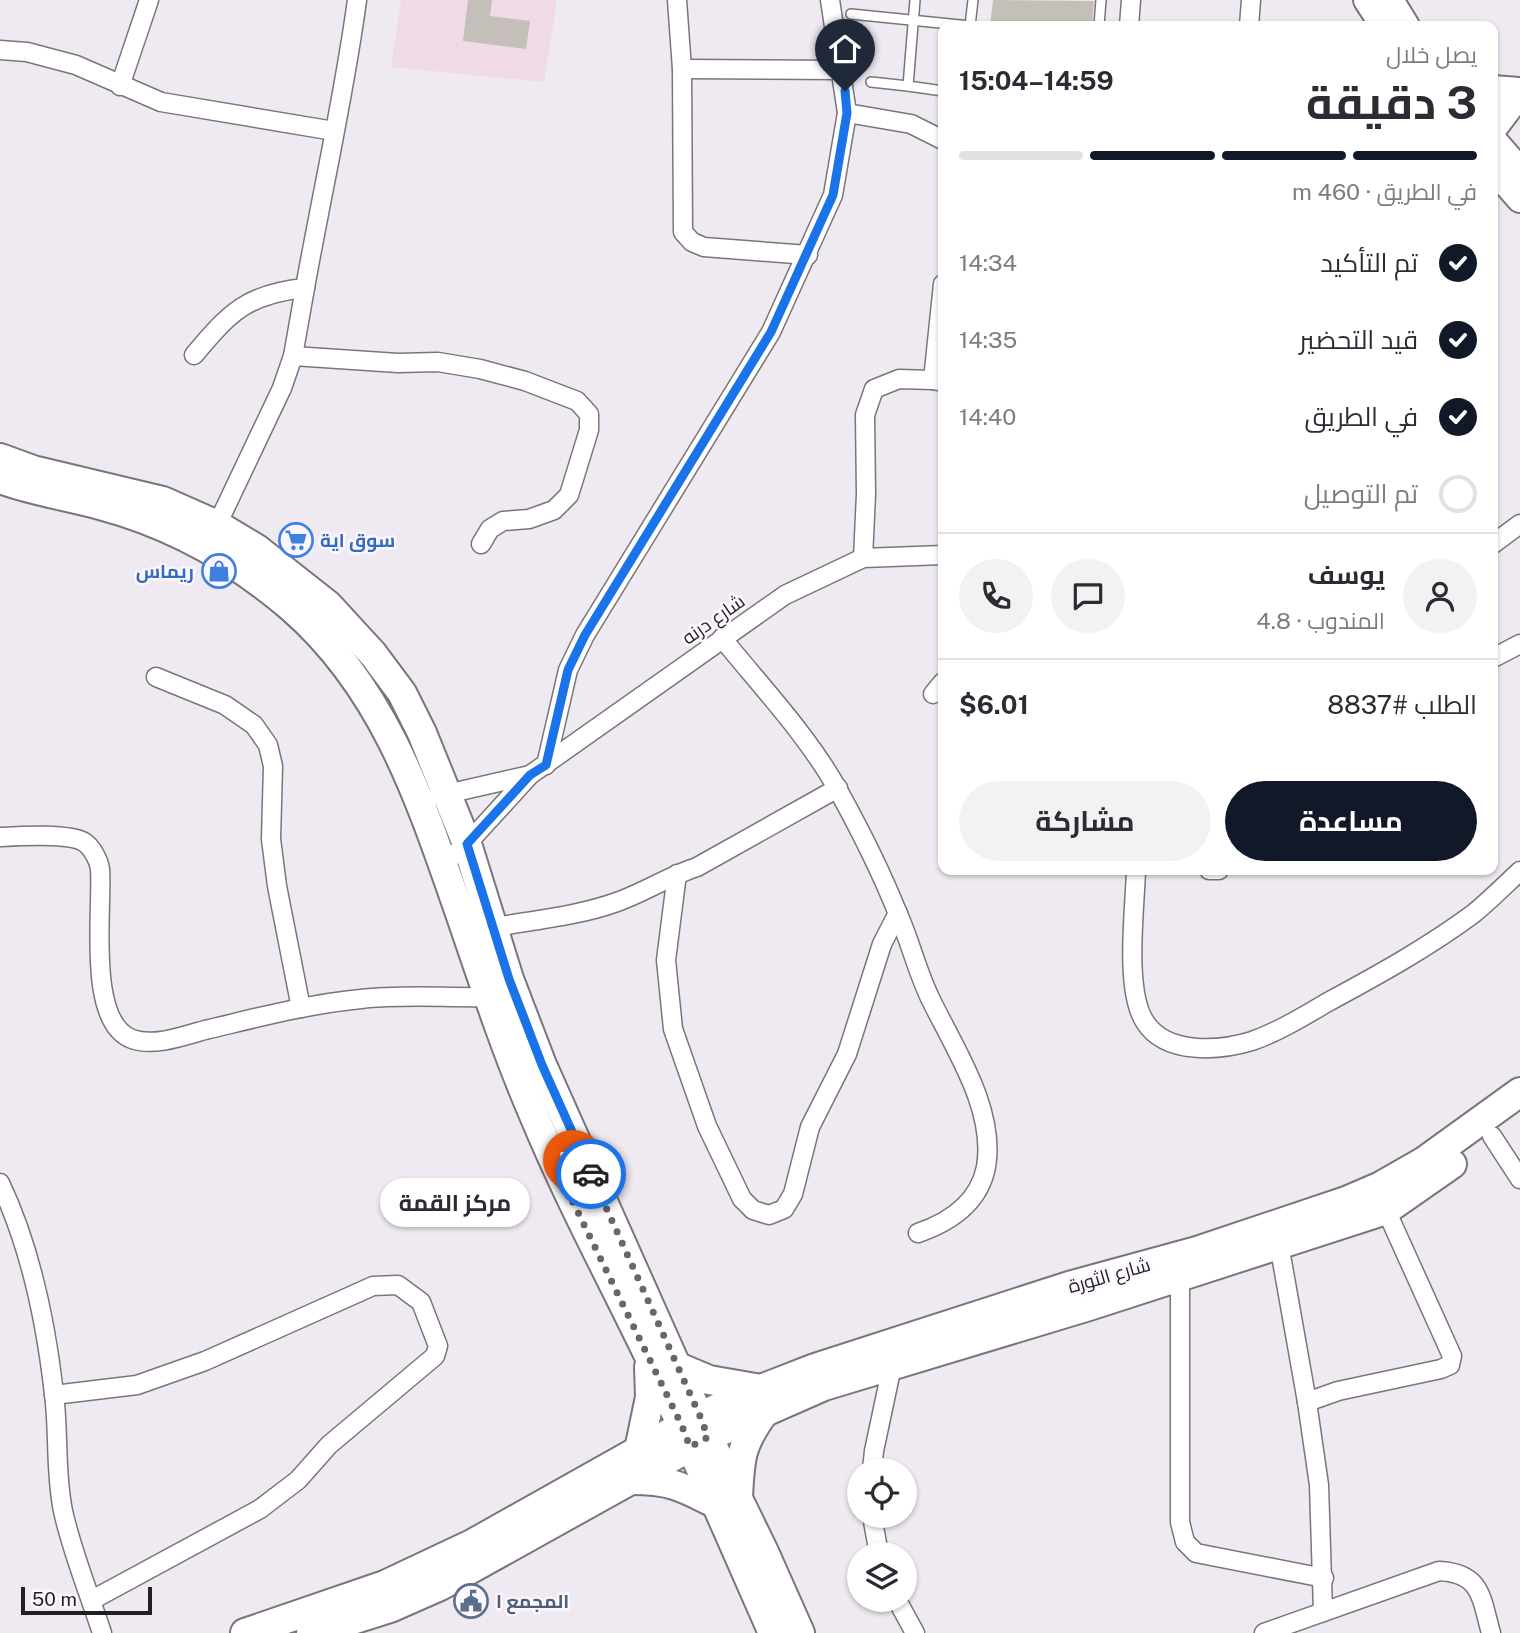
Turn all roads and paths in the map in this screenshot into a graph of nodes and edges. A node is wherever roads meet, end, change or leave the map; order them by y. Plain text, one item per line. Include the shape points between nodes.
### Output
1 (149, 0) edge
2 (357, 0) edge
3 (677, 0) edge
4 (830, 0) edge
5 (915, 0) edge
6 (972, 0) edge
7 (1101, 0) edge
8 (1131, 0) edge
9 (1251, 0) edge
10 (1367, 0) edge
11 (1390, 0) edge
12 (851, 14) dead end
13 (914, 20) junction
14 (970, 21) edge
15 (1099, 21) edge
16 (1129, 21) edge
17 (1250, 21) edge
18 (1381, 21) edge
19 (1403, 21) edge
20 (938, 23) edge
21 (0, 50) edge
22 (682, 69) junction
23 (842, 70) junction
24 (871, 82) dead end
25 (120, 86) junction
26 (908, 86) junction
27 (938, 90) edge
28 (1498, 90) edge
29 (1520, 92) edge
30 (847, 113) junction
31 (1498, 122) edge
32 (334, 131) junction
33 (938, 138) edge
34 (1498, 146) edge
35 (1520, 171) edge
36 (1498, 174) edge
37 (1520, 199) edge
38 (808, 255) junction
39 (305, 288) junction
40 (194, 355) dead end
41 (293, 356) junction
42 (938, 381) edge
43 (2, 480) edge
44 (1520, 524) edge
45 (217, 525) junction
46 (1498, 540) edge
47 (481, 544) dead end
48 (938, 555) edge
49 (863, 558) junction
50 (722, 638) junction
51 (1520, 644) edge
52 (1498, 655) edge
53 (156, 677) dead end
54 (546, 765) junction
55 (530, 775) junction
56 (838, 788) junction
57 (447, 794) junction
58 (419, 800) junction
59 (0, 836) edge
60 (467, 844) junction
61 (443, 863) junction
62 (1520, 871) edge
63 (677, 874) junction
64 (1136, 875) edge
65 (898, 913) junction
66 (495, 927) junction
67 (488, 997) junction
68 (301, 1008) junction
69 (1520, 1093) edge
70 (1520, 1116) edge
71 (1492, 1136) junction
72 (1520, 1179) edge
73 (0, 1183) edge
74 (1386, 1210) junction
75 (918, 1234) dead end
76 (1279, 1244) junction
77 (1180, 1266) junction
78 (648, 1357) junction
79 (892, 1366) junction
80 (678, 1367) junction
81 (54, 1395) junction
82 (762, 1402) junction
83 (1307, 1402) junction
84 (695, 1432) junction
85 (639, 1450) junction
86 (873, 1458) edge
87 (631, 1480) junction
88 (727, 1502) junction
89 (1324, 1578) junction
90 (388, 1596) junction
91 (92, 1600) junction
92 (904, 1612) edge
93 (1324, 1612) junction
94 (1291, 1629) edge
95 (102, 1633) edge
96 (245, 1633) edge
97 (311, 1633) edge
98 (773, 1633) edge
99 (800, 1633) edge
100 (915, 1633) edge
101 (1264, 1633) edge
102 (1491, 1633) edge

1 - 25 street
2 - 32 street
3 - 22 street
4 - 23 street
5 - 13 lane
6 - 14 lane
7 - 15 lane
8 - 16 street
9 - 17 street
10 - 18 main road
11 - 19 main road
12 - 13 lane
13 - 20 lane
13 - 26 lane
21 - 25 street via 76,65
22 - 23 street
22 - 38 street via 683,232 704,247
23 - 30 street
24 - 26 lane
25 - 32 street via 161,102
26 - 27 lane
28 - 29 main road
29 - 31 main road
30 - 33 street via 911,124
30 - 38 street via 833,195
32 - 39 street
34 - 35 main road
36 - 37 main road
38 - 54 street via 771,332 585,635 568,670
39 - 40 street via 277,291 243,305 224,318
39 - 41 street
41 - 45 street
41 - 47 street via 470,367 577,401 589,414 589,430 569,495 554,510 503,521 490,529
42 - 49 street via 899,379 874,389 864,415
43 - 45 main road via 33,470 163,500
43 - 58 main road via 156,522 200,542 251,574 331,647 367,693
44 - 46 street
45 - 57 main road via 257,549 328,605 373,654 402,693
48 - 49 street, شارع درنه
49 - 50 street, شارع درنه via 785,595
50 - 54 street, شارع درنه
50 - 56 street
51 - 52 street
53 - 68 street via 225,705 254,725 268,745 273,766 271,839
54 - 55 street, شارع درنه
55 - 57 street, شارع درنه
55 - 60 street, شارع درنه
56 - 63 street
56 - 65 street
57 - 58 street, شارع درنه
57 - 60 main road
58 - 61 main road
59 - 68 street via 60,836 84,842 94,854 100,867 98,932 103,989 114,1026 132,1039 162,1041
60 - 61 street, شارع درنه
60 - 66 main road
61 - 67 main road
62 - 64 street via 1474,913 1416,953 1254,1040 1223,1048 1178,1045 1159,1038 1144,1021 1135,995 1132,954
63 - 65 street via 666,960 673,1029 707,1126 742,1199 753,1210 769,1215 784,1209 793,1194 810,1128 847,1054 882,944
63 - 66 street via 617,902
65 - 75 street via 929,995 977,1096 988,1140 986,1167 969,1202 938,1226
66 - 80 main road via 509,979 542,1065
67 - 68 street via 362,998
67 - 78 main road via 534,1117
69 - 77 main road, شارع الثورة via 1381,1186
70 - 71 main road, شارع الثورة
71 - 72 street
71 - 74 main road, شارع الثورة
73 - 81 street via 24,1241
74 - 76 main road, شارع الثورة
74 - 83 street via 1452,1356 1450,1365
76 - 77 main road, شارع الثورة
76 - 83 street
77 - 79 main road, شارع الثورة
77 - 82 main road, شارع الثورة via 1043,1294 815,1368
77 - 89 street via 1180,1522 1185,1542 1196,1553
78 - 84 main road
78 - 85 main road via 650,1397
79 - 82 main road, شارع الثورة
79 - 86 street
80 - 82 main road
80 - 84 main road
81 - 91 street via 63,1511
81 - 91 street via 148,1381 205,1362 373,1286 398,1285 421,1302 438,1346 435,1356 260,1509
82 - 84 main road, شارع الثورة
82 - 88 main road
83 - 89 street via 1319,1485
84 - 85 main road
84 - 87 main road
84 - 88 main road
85 - 90 main road
87 - 88 main road via 674,1483
87 - 90 main road via 440,1586
88 - 98 main road
88 - 99 main road
89 - 93 street
90 - 96 main road
90 - 97 main road
91 - 95 street
92 - 100 street
93 - 94 street
93 - 102 street via 1439,1572 1457,1572 1471,1580 1482,1599
94 - 101 street

